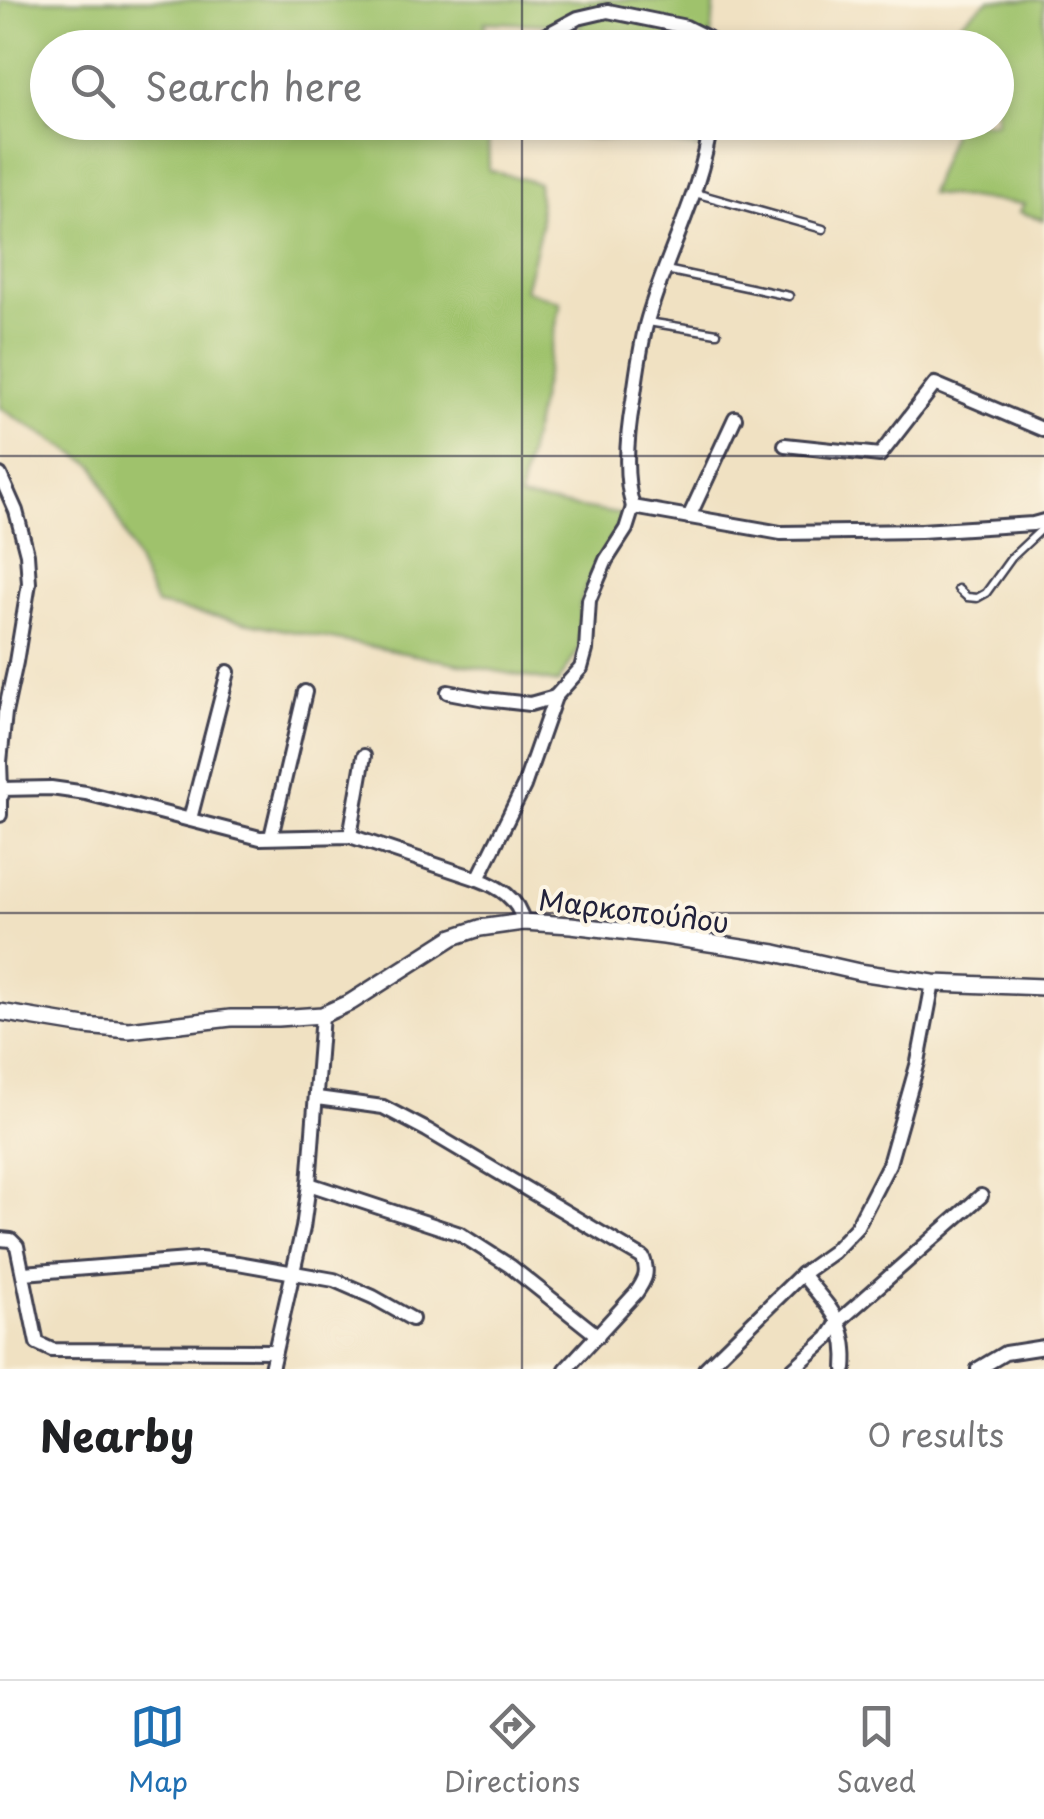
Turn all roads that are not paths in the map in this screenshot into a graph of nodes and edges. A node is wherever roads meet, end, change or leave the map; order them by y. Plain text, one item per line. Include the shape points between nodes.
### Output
1 (556, 30) edge
2 (692, 30) edge
3 (708, 140) edge
4 (695, 193) junction
5 (824, 229) dead end
6 (664, 270) junction
7 (789, 296) dead end
8 (646, 322) junction
9 (717, 333) dead end
10 (734, 418) dead end
11 (1044, 430) edge
12 (785, 445) dead end
13 (0, 475) edge
14 (633, 507) junction
15 (689, 517) junction
16 (1044, 524) edge
17 (958, 588) dead end
18 (228, 672) dead end
19 (305, 692) dead end
20 (448, 692) dead end
21 (555, 697) junction
22 (2, 712) edge
23 (364, 756) dead end
24 (1, 793) edge
25 (0, 815) edge
26 (190, 819) junction
27 (350, 836) junction
28 (271, 838) junction
29 (478, 879) junction
30 (522, 922) junction
31 (933, 983) junction
32 (1044, 986) edge
33 (0, 1012) edge
34 (322, 1015) junction
35 (317, 1098) junction
36 (309, 1184) junction
37 (981, 1196) dead end
38 (0, 1239) edge
39 (24, 1273) junction
40 (293, 1273) junction
41 (802, 1274) junction
42 (412, 1320) dead end
43 (838, 1321) junction
44 (598, 1336) junction
45 (1044, 1347) edge
46 (274, 1351) junction
47 (272, 1369) edge
48 (566, 1369) edge
49 (705, 1369) edge
50 (793, 1369) edge
51 (845, 1369) edge
52 (978, 1369) edge

1 - 2 street via 608,12
3 - 4 street
4 - 5 lane
4 - 6 street
6 - 7 lane
6 - 8 street
8 - 9 lane
8 - 14 street via 628,430
10 - 15 street
11 - 12 street via 934,384 880,455
13 - 22 street via 16,511 29,583
14 - 15 street
14 - 21 street via 589,600 580,668
15 - 16 street via 782,533
16 - 17 lane via 986,593 977,598
18 - 26 street
19 - 28 street
20 - 21 street via 530,704
21 - 29 street via 524,786
22 - 24 street
23 - 27 street
24 - 25 street
24 - 26 street via 51,788
26 - 28 street
27 - 28 street
27 - 29 street
29 - 30 street via 511,898
30 - 31 street, Μαρκοπούλου via 664,936
30 - 34 street, Μαρκοπούλου via 453,936
31 - 32 street, Μαρκοπούλου
31 - 41 street via 889,1164 856,1228
33 - 34 street, Μαρκοπούλου via 129,1030
34 - 35 street
35 - 36 street
35 - 44 street via 383,1107 643,1258 646,1279
36 - 40 street
36 - 44 street via 460,1234
37 - 43 street
38 - 39 street via 17,1246
39 - 40 street via 200,1259
39 - 46 street via 43,1348
40 - 42 street via 334,1280
40 - 46 street
41 - 43 street
41 - 49 street
43 - 50 street
43 - 51 street via 847,1346
44 - 48 street
45 - 52 street via 1005,1354
46 - 47 street

